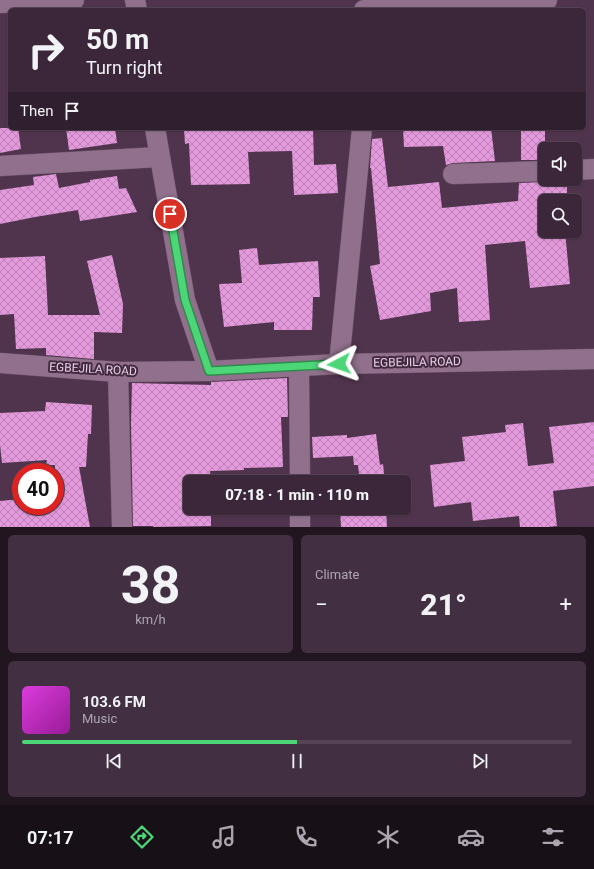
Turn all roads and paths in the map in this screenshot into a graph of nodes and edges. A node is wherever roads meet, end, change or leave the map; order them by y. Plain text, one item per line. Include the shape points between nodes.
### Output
1 (74, 0) edge
2 (547, 0) edge
3 (0, 3) edge
4 (364, 6) edge
5 (155, 130) edge
6 (362, 130) edge
7 (159, 157) junction
8 (0, 166) edge
9 (594, 169) edge
10 (582, 170) edge
11 (538, 171) edge
12 (453, 174) dead end
13 (594, 359) edge
14 (0, 363) edge
15 (339, 364) junction
16 (299, 366) junction
17 (209, 371) junction
18 (118, 372) junction
19 (300, 475) edge
20 (300, 515) edge
21 (122, 527) edge
22 (300, 527) edge

1 - 3 street
2 - 4 street
5 - 7 street
6 - 15 street
7 - 8 street
7 - 17 street via 185,300
9 - 10 street
11 - 12 street
13 - 15 street, EGBEJILA ROAD
14 - 18 street, EGBEJILA ROAD
15 - 16 street, EGBEJILA ROAD
16 - 17 street, EGBEJILA ROAD
16 - 19 street
17 - 18 street, EGBEJILA ROAD
18 - 21 street
20 - 22 street

